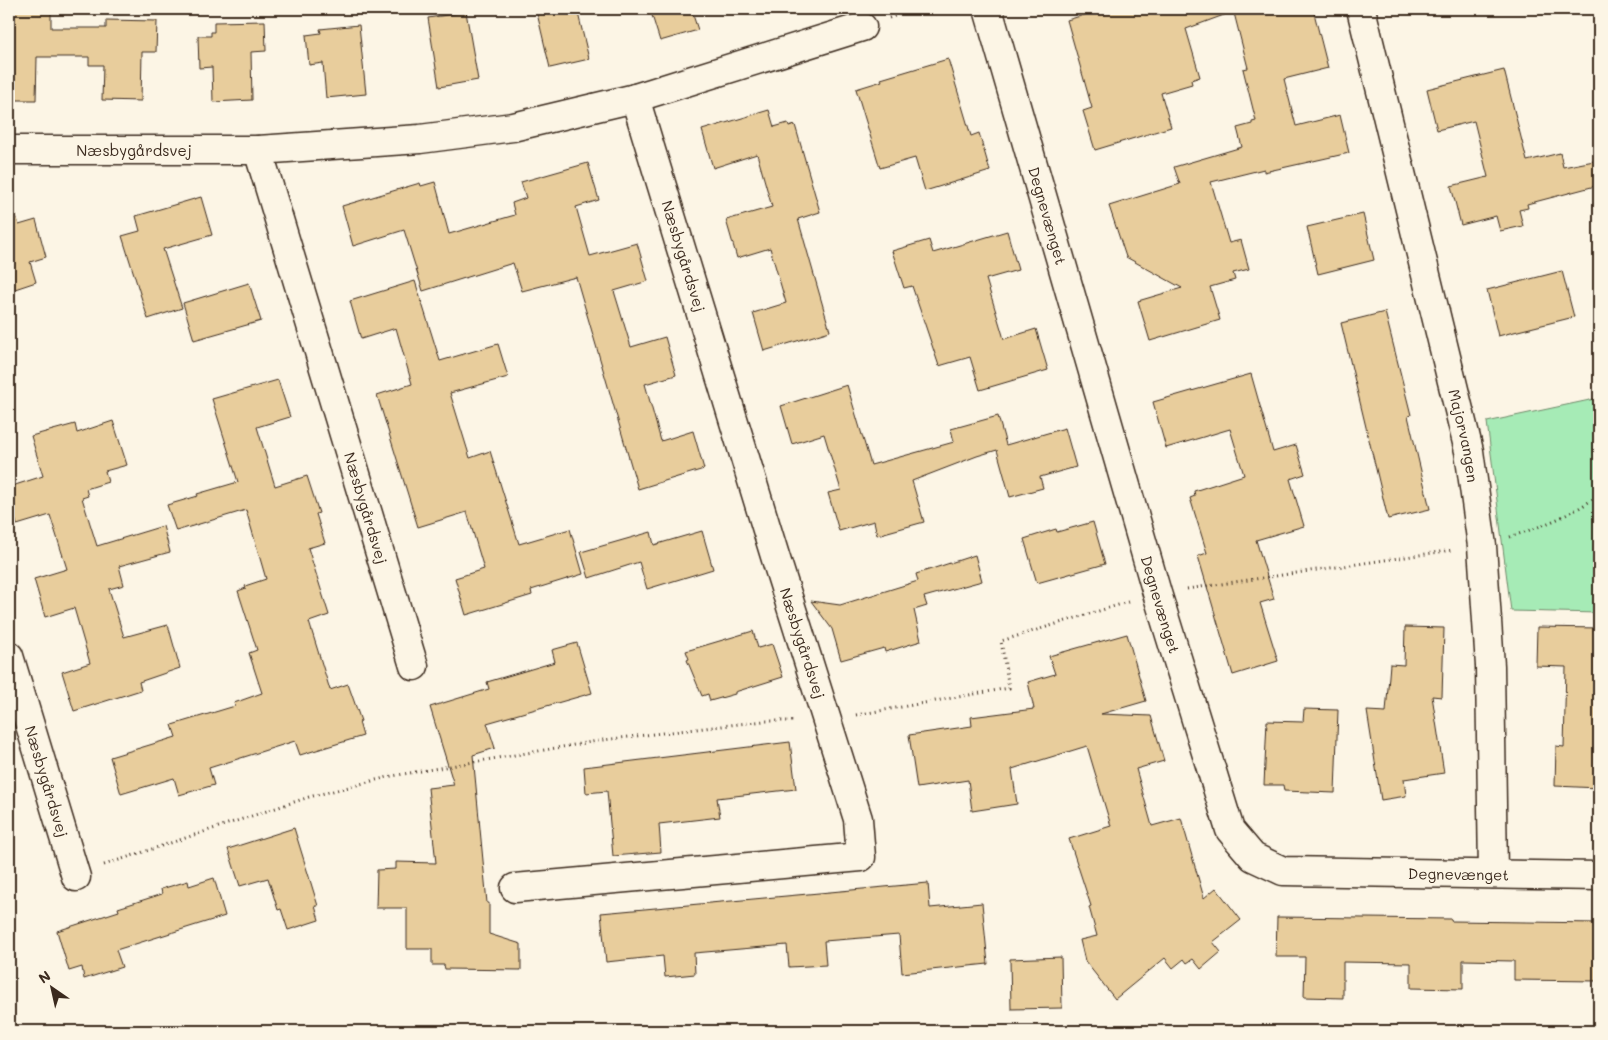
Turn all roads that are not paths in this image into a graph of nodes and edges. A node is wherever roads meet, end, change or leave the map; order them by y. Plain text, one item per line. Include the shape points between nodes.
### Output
1 (988, 9) edge
2 (1360, 9) edge
3 (862, 27) dead end
4 (635, 98) junction
5 (9, 150) edge
6 (258, 150) junction
7 (9, 656) edge
8 (414, 666) dead end
9 (1493, 874) junction
10 (1599, 876) edge
11 (76, 877) dead end
12 (515, 888) dead end

1 - 9 street, Degnevænget via 1157,594 1230,830 1254,857 1283,871
2 - 9 street, Majorvangen via 1469,451 1482,546 1490,666
3 - 4 street, Næsbygårdsvej
4 - 6 street, Næsbygårdsvej via 504,128 420,139
4 - 12 street, Næsbygårdsvej via 858,819 861,857
5 - 6 street, Næsbygårdsvej
6 - 8 street, Næsbygårdsvej
7 - 11 street, Næsbygårdsvej
9 - 10 street, Degnevænget

